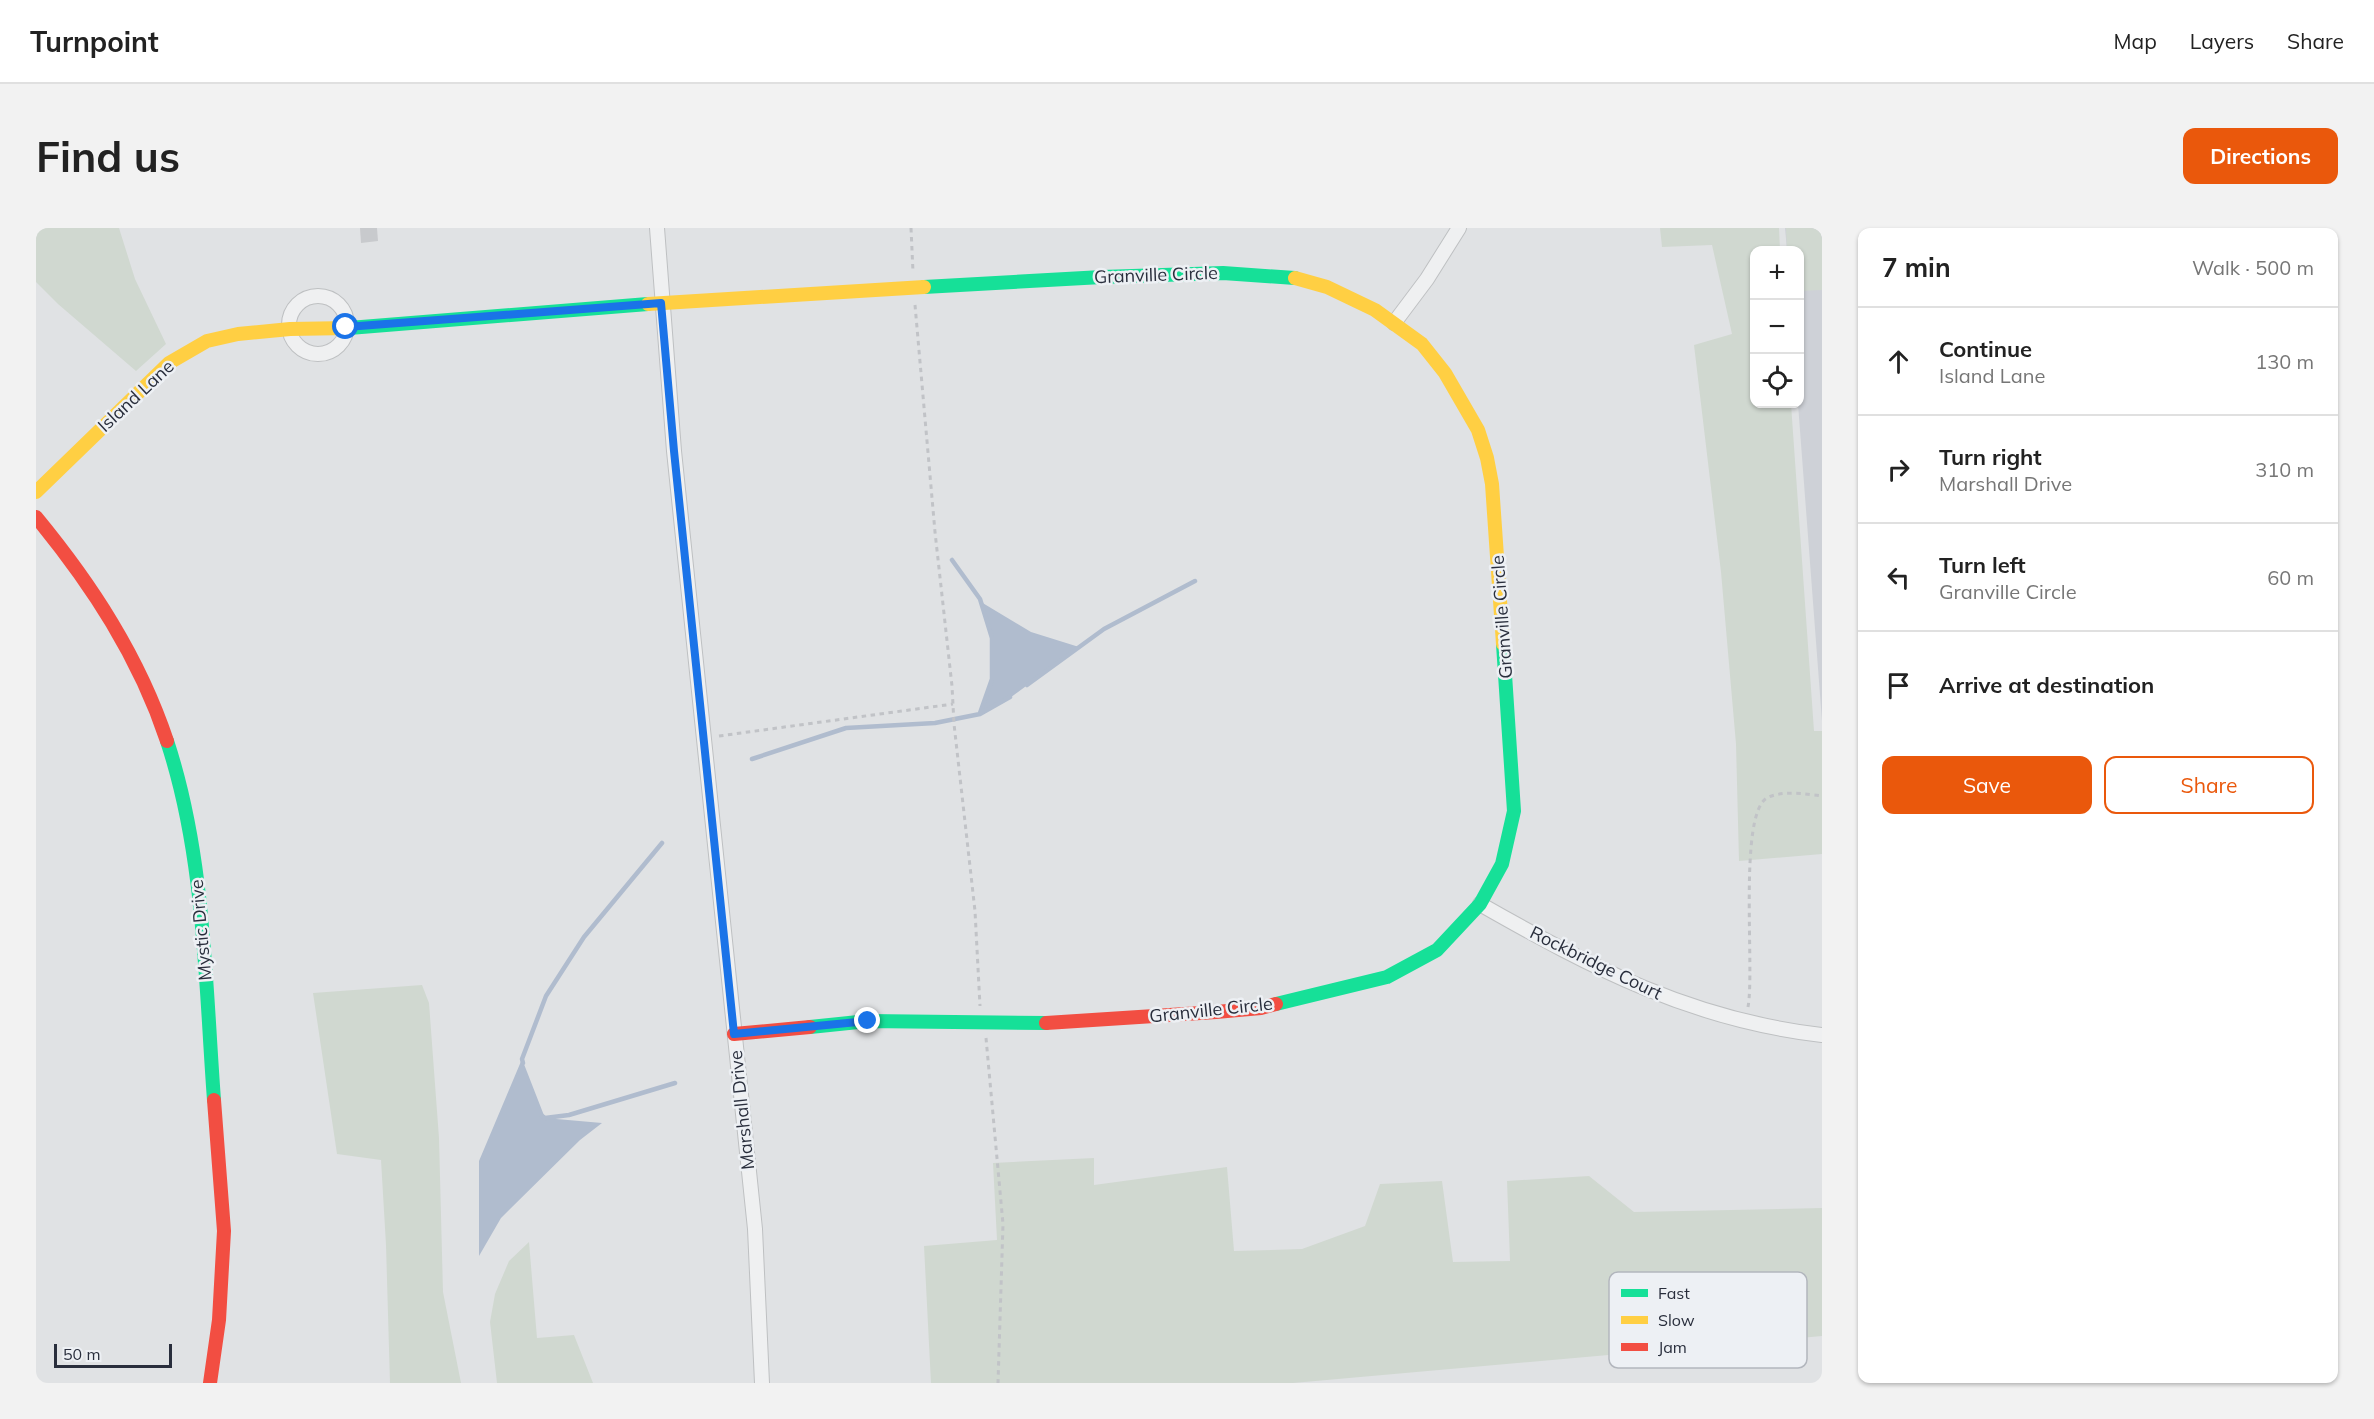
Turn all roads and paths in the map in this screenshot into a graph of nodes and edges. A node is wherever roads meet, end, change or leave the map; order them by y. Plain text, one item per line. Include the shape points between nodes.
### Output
1 (657, 228) edge
2 (911, 228) edge
3 (1459, 228) edge
4 (913, 274) dead end
5 (661, 303) junction
6 (915, 304) dead end
7 (1394, 322) junction
8 (346, 327) junction
9 (290, 328) junction
10 (36, 492) edge
11 (36, 517) edge
12 (953, 704) junction
13 (719, 736) dead end
14 (1822, 796) edge
15 (1480, 904) junction
16 (1748, 1006) dead end
17 (981, 1023) junction
18 (734, 1034) junction
19 (1822, 1035) edge
20 (986, 1038) dead end
21 (210, 1383) edge
22 (762, 1383) edge
23 (998, 1383) edge

1 - 5 street, Marshall Drive
2 - 4 path
3 - 7 street
5 - 7 street, Granville Circle via 1234,273 1290,278 1327,287
5 - 8 street, Island Lane
5 - 18 street, Marshall Drive
6 - 12 path
7 - 15 street, Granville Circle via 1427,349 1465,406 1478,430 1492,484 1514,811 1502,864
8 - 9 street, Island Lane
8 - 9 street via 341,344 324,354 304,351
8 - 9 street via 346,317 336,302 318,296 301,302 291,317
9 - 10 street, Island Lane via 223,336 182,354
11 - 21 street, Mystic Drive via 104,605 137,664 167,736 191,831 223,1213 222,1288
12 - 13 path
12 - 17 path via 975,911
14 - 16 path via 1772,795 1758,809 1750,849 1752,978
15 - 17 street, Granville Circle via 1444,943 1417,962 1387,976 1300,999 1261,1008 1061,1023
15 - 19 street, Rockbridge Court via 1565,952 1653,993 1745,1022
17 - 18 street, Granville Circle via 868,1021
18 - 22 street, Marshall Drive via 754,1229
20 - 23 path via 1003,1224

